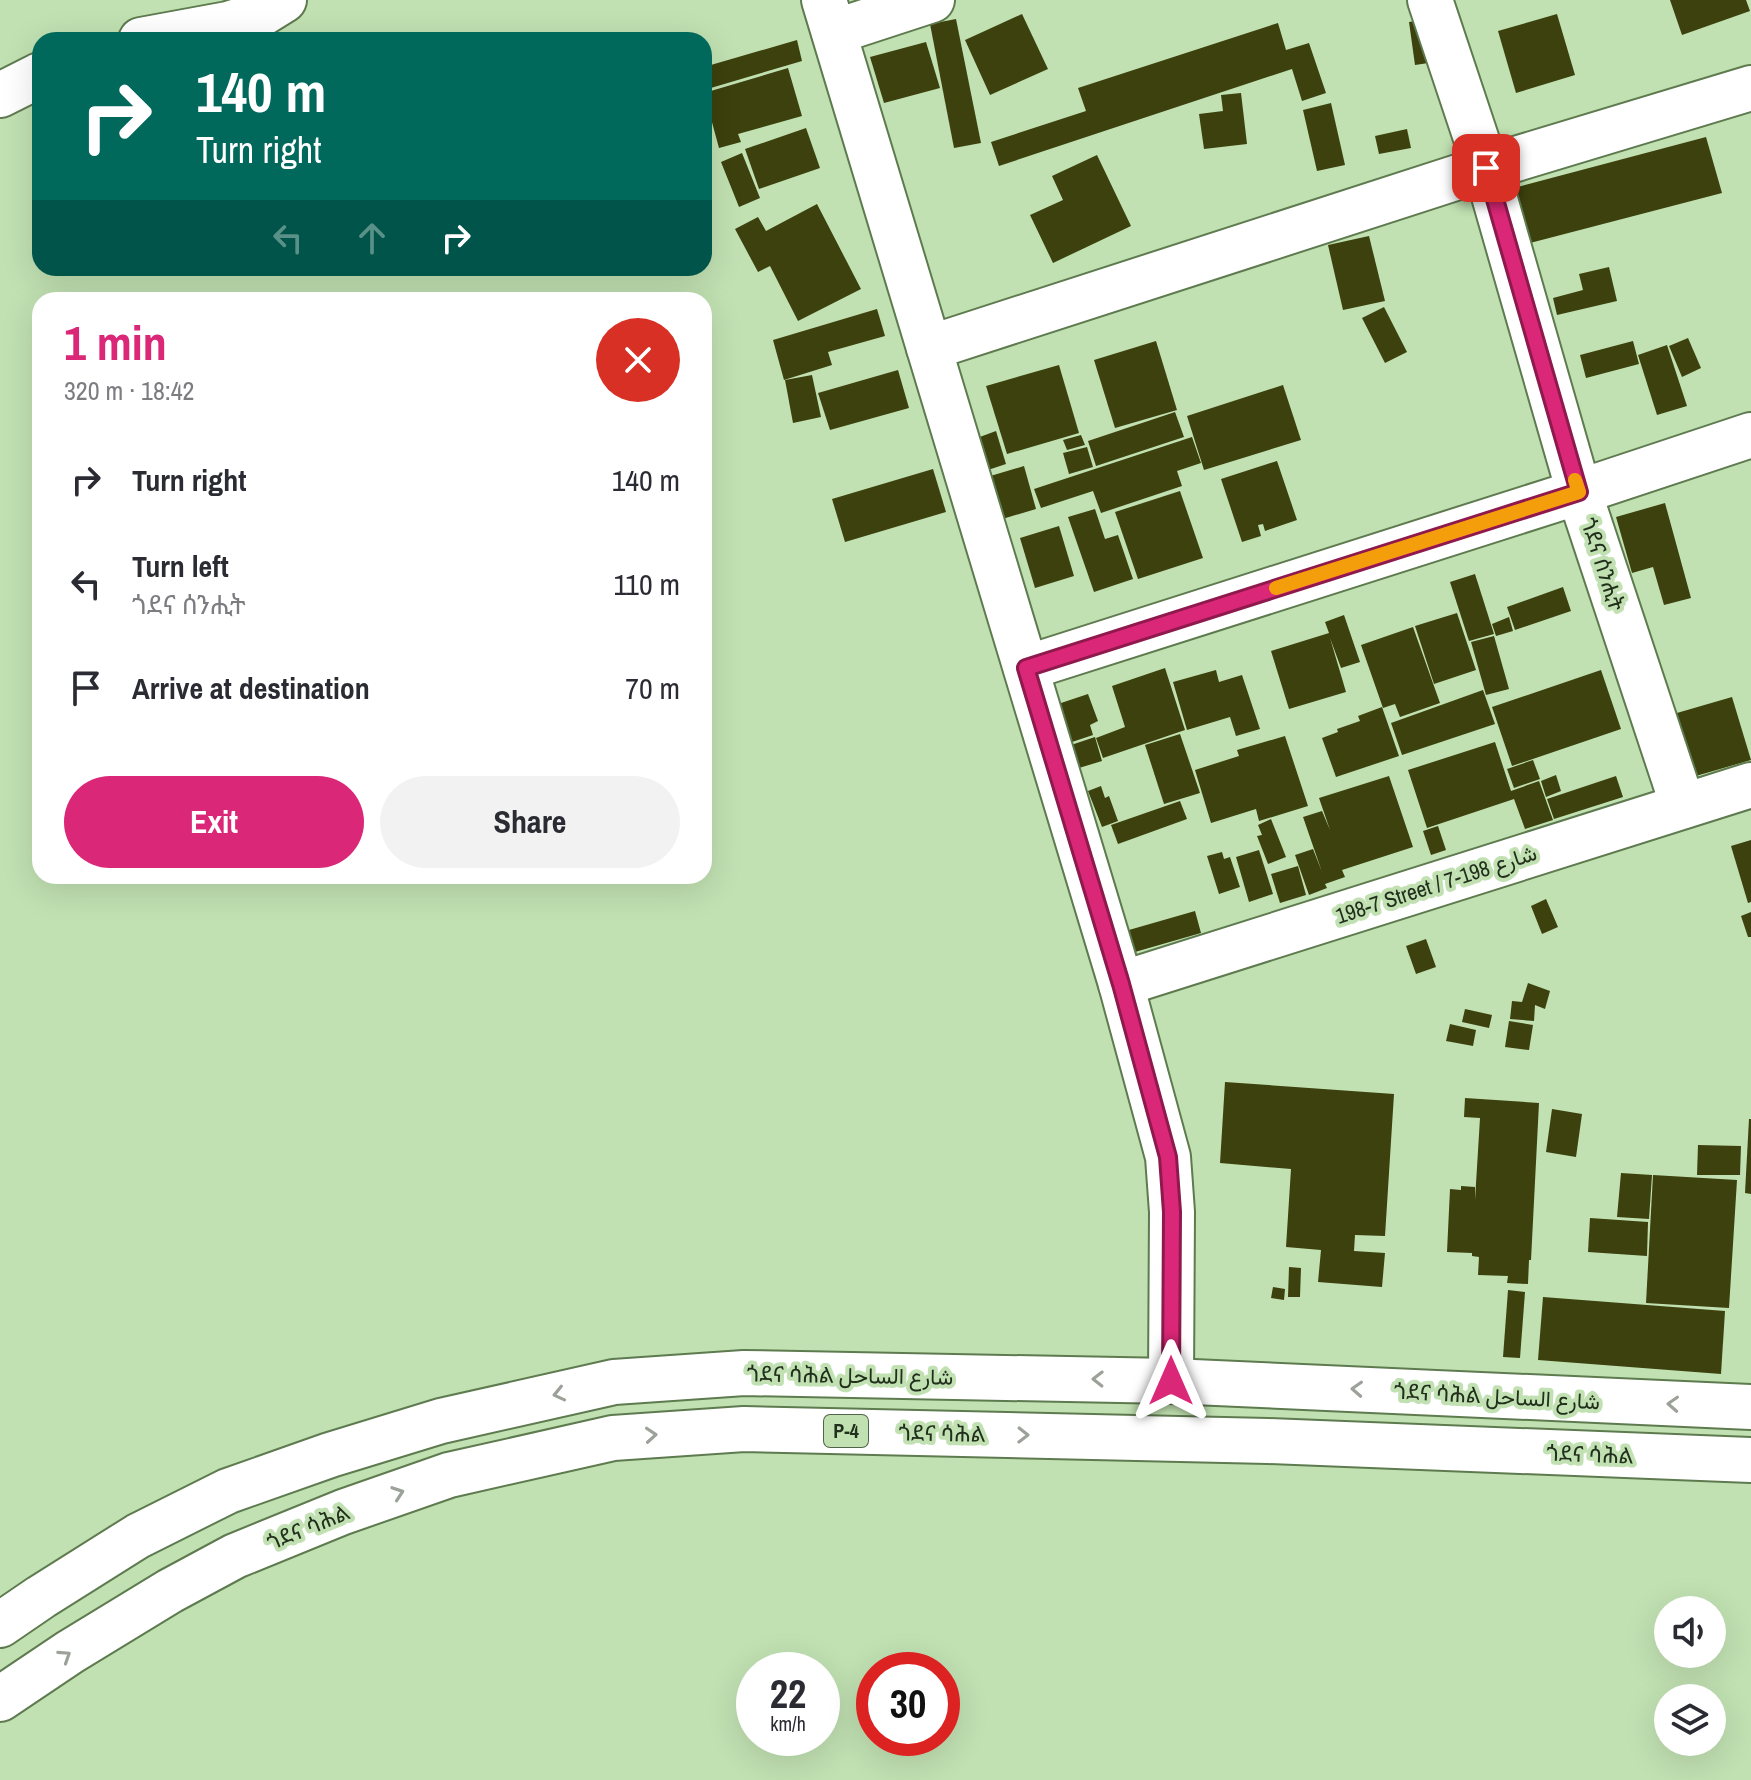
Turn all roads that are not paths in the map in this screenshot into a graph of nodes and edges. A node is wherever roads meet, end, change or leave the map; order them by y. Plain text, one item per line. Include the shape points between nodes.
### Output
1 (284, 0) edge
2 (932, 0) edge
3 (1430, 0) edge
4 (181, 15) edge
5 (829, 16) edge
6 (154, 32) edge
7 (32, 79) edge
8 (1751, 88) edge
9 (0, 95) edge
10 (1486, 168) junction
11 (929, 348) junction
12 (1751, 435) edge
13 (1579, 492) junction
14 (1026, 668) junction
15 (1751, 785) edge
16 (1683, 806) junction
17 (1121, 984) junction
18 (1171, 1381) junction
19 (1751, 1407) edge
20 (1751, 1460) edge
21 (0, 1625) edge
22 (0, 1699) edge

1 - 4 main road via 228,24
2 - 5 main road
3 - 10 main road, ጎደና ሰንሒት
4 - 6 main road
5 - 11 main road
7 - 9 main road
8 - 10 main road
10 - 11 main road
10 - 13 main road, ጎደና ሰንሒት
11 - 14 main road
12 - 13 main road
13 - 14 main road
13 - 16 main road, ጎደና ሰንሒት
14 - 17 main road
15 - 16 main road, 198-7 Street / شارع 198-7
16 - 17 main road, 198-7 Street / شارع 198-7
17 - 18 main road via 1168,1157
19 -> 18 main road, ጎደና ሳሕል شارع الساحل
18 -> 21 main road, ጎደና ሳሕል شارع الساحل via 744,1373 614,1382 441,1421 228,1491 138,1536
22 -> 20 main road, ጎደና ሳሕል / P-4 via 235,1556 449,1475 613,1438 744,1429 1268,1441

